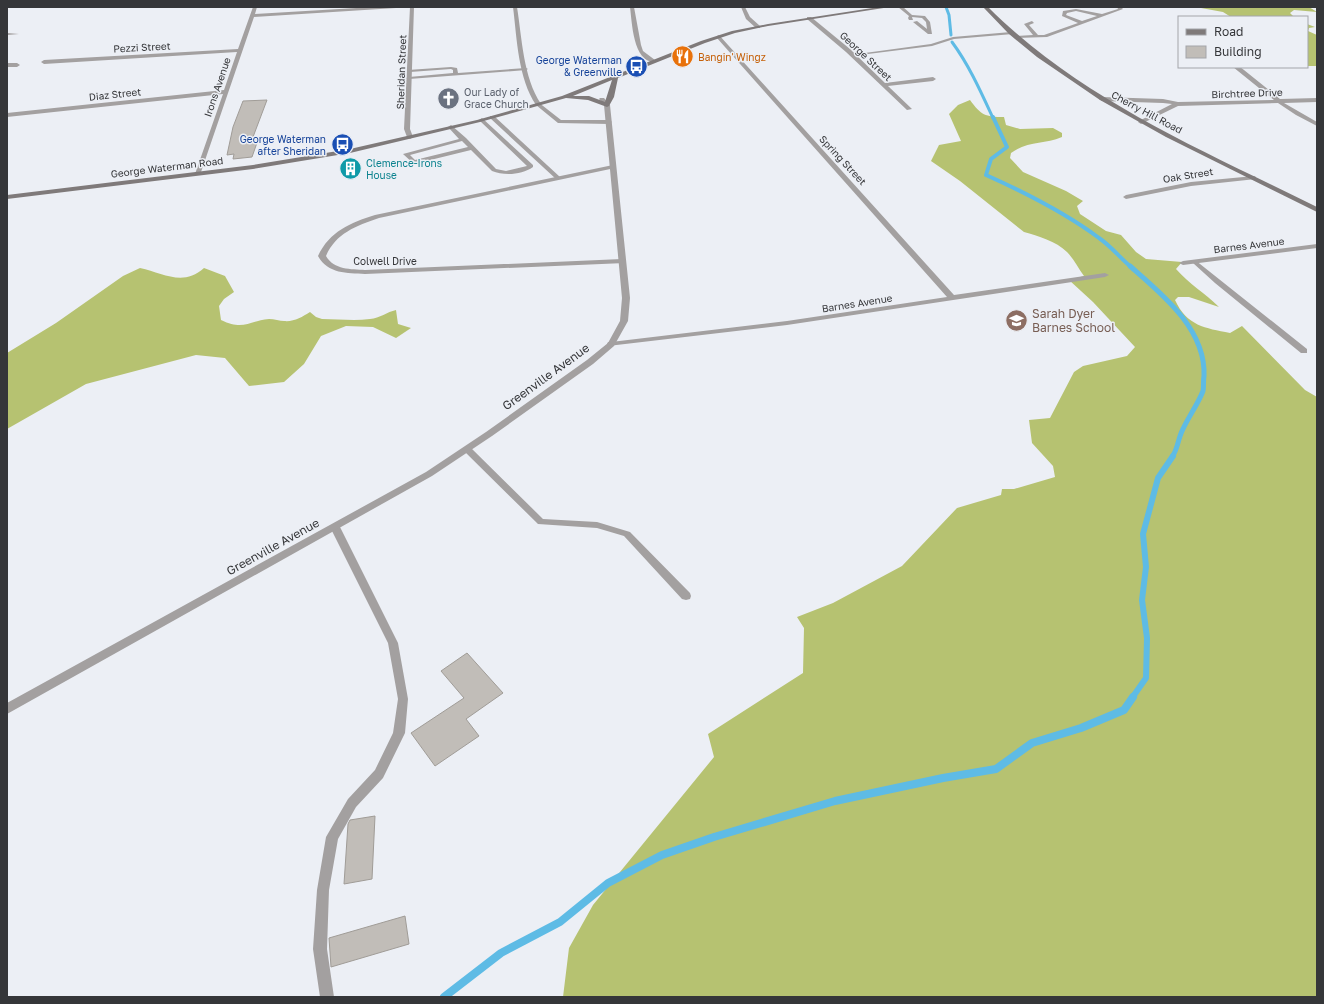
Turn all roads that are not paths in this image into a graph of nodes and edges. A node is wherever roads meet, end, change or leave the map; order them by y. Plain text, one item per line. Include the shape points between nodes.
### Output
1 (255, 7) edge
2 (396, 7) edge
3 (412, 7) edge
4 (514, 7) edge
5 (632, 7) edge
6 (743, 7) edge
7 (872, 7) edge
8 (888, 7) edge
9 (900, 7) edge
10 (976, 7) edge
11 (985, 7) edge
12 (1119, 7) edge
13 (861, 8) edge
14 (989, 9) edge
15 (252, 16) junction
16 (1103, 16) junction
17 (809, 18) junction
18 (913, 19) junction
19 (1032, 22) dead end
20 (1083, 23) junction
21 (758, 27) junction
22 (930, 33) junction
23 (1011, 33) junction
24 (7, 34) edge
25 (17, 34) dead end
26 (1038, 36) junction
27 (718, 37) junction
28 (1016, 37) junction
29 (938, 43) junction
30 (240, 50) junction
31 (852, 55) junction
32 (653, 61) junction
33 (44, 62) dead end
34 (17, 65) dead end
35 (7, 66) edge
36 (1237, 68) edge
37 (526, 69) junction
38 (410, 71) junction
39 (456, 75) junction
40 (615, 77) junction
41 (410, 78) junction
42 (933, 79) dead end
43 (884, 85) junction
44 (584, 89) junction
45 (225, 92) junction
46 (564, 97) junction
47 (1102, 99) junction
48 (1317, 100) edge
49 (1279, 101) junction
50 (605, 102) junction
51 (538, 104) junction
52 (1178, 104) junction
53 (908, 109) dead end
54 (7, 115) edge
55 (492, 117) junction
56 (482, 120) junction
57 (609, 122) junction
58 (1141, 122) junction
59 (1317, 124) edge
60 (451, 127) junction
61 (410, 137) junction
62 (464, 139) junction
63 (473, 148) junction
64 (613, 167) junction
65 (198, 174) junction
66 (558, 178) junction
67 (1254, 178) junction
68 (1126, 196) dead end
69 (7, 197) edge
70 (1317, 210) edge
71 (1317, 246) edge
72 (622, 261) junction
73 (1195, 262) junction
74 (1183, 263) dead end
75 (1105, 275) dead end
76 (952, 298) junction
77 (611, 344) junction
78 (1304, 351) dead end
79 (467, 448) junction
80 (336, 527) junction
81 (686, 596) dead end
82 (7, 709) edge
83 (327, 997) edge

1 - 15 street, Irons Avenue
2 - 15 street
3 - 38 street, Sheridan Street
4 - 37 street
5 - 32 street via 638,45 641,52
6 - 21 street via 748,18
7 - 13 main road
8 - 13 main road
9 - 18 lane
10 - 14 main road
11 - 14 main road, Cherry Hill Road
12 - 16 lane via 1121,9
13 - 17 main road
14 - 23 main road, Cherry Hill Road
15 - 30 street, Irons Avenue
16 - 20 lane
16 - 20 lane via 1076,10 1065,12 1064,15
17 - 21 main road
17 - 31 street, George Street
18 - 22 lane
18 - 22 lane via 923,17 928,22
19 - 26 lane via 1026,24
20 - 26 lane
21 - 27 main road
22 - 29 lane
23 - 28 main road, Cherry Hill Road
23 - 29 lane via 953,38
24 - 25 street
26 - 28 lane
27 - 32 main road
27 - 76 street, Spring Street
28 - 47 main road, Cherry Hill Road via 1038,56
29 - 31 lane
30 - 33 street, Pezzi Street
30 - 45 street, Irons Avenue
31 - 43 street, George Street
32 - 40 main road
34 - 35 street
36 - 49 street
37 - 39 lane
37 - 51 street via 533,99
38 - 39 lane via 451,68 455,69
38 - 41 street, Sheridan Street
39 - 41 lane
40 - 44 main road
40 - 50 main road via 611,97
41 - 61 street, Sheridan Street via 407,129
42 - 43 street
43 - 53 street, George Street
44 - 46 main road, George Waterman Road
44 - 50 main road
45 - 54 street, Diaz Street
45 - 65 street, Irons Avenue
46 - 50 main road
46 - 51 main road, George Waterman Road
47 - 52 street, Birchtree Drive via 1163,101
47 - 58 main road, Cherry Hill Road
48 - 49 street, Birchtree Drive
49 - 52 street, Birchtree Drive
49 - 59 street via 1296,114
50 - 57 street, Greenville Avenue
51 - 55 main road, George Waterman Road
51 - 57 lane via 560,122
52 - 58 street, Birchtree Drive
55 - 56 main road, George Waterman Road
55 - 66 lane
56 - 60 main road, George Waterman Road
56 - 63 lane via 531,166 500,173
57 - 64 street, Greenville Avenue
58 - 67 main road, Cherry Hill Road
60 - 61 main road, George Waterman Road
60 - 62 lane
61 - 65 main road, George Waterman Road via 316,158
62 - 63 lane
62 - 63 lane via 406,154 414,162
64 - 66 street, Colwell Drive
64 - 72 street, Greenville Avenue
65 - 69 main road, George Waterman Road
66 - 72 street, Colwell Drive via 377,216 343,230 330,240 322,256 327,265 333,268 365,272
67 - 68 street, Oak Street via 1191,184
67 - 70 main road, Cherry Hill Road
71 - 73 street, Barnes Avenue
72 - 77 street, Greenville Avenue via 626,298 624,321
73 - 74 street, Barnes Avenue
73 - 78 lane
75 - 76 street, Barnes Avenue
76 - 77 street, Barnes Avenue via 787,323
77 - 79 street, Greenville Avenue via 590,362
79 - 80 street, Greenville Avenue via 428,474
79 - 81 lane via 541,522 597,525 627,534
80 - 82 street, Greenville Avenue
80 - 83 lane via 393,642 403,699 399,733 379,774 352,803 332,837 323,890 320,949

